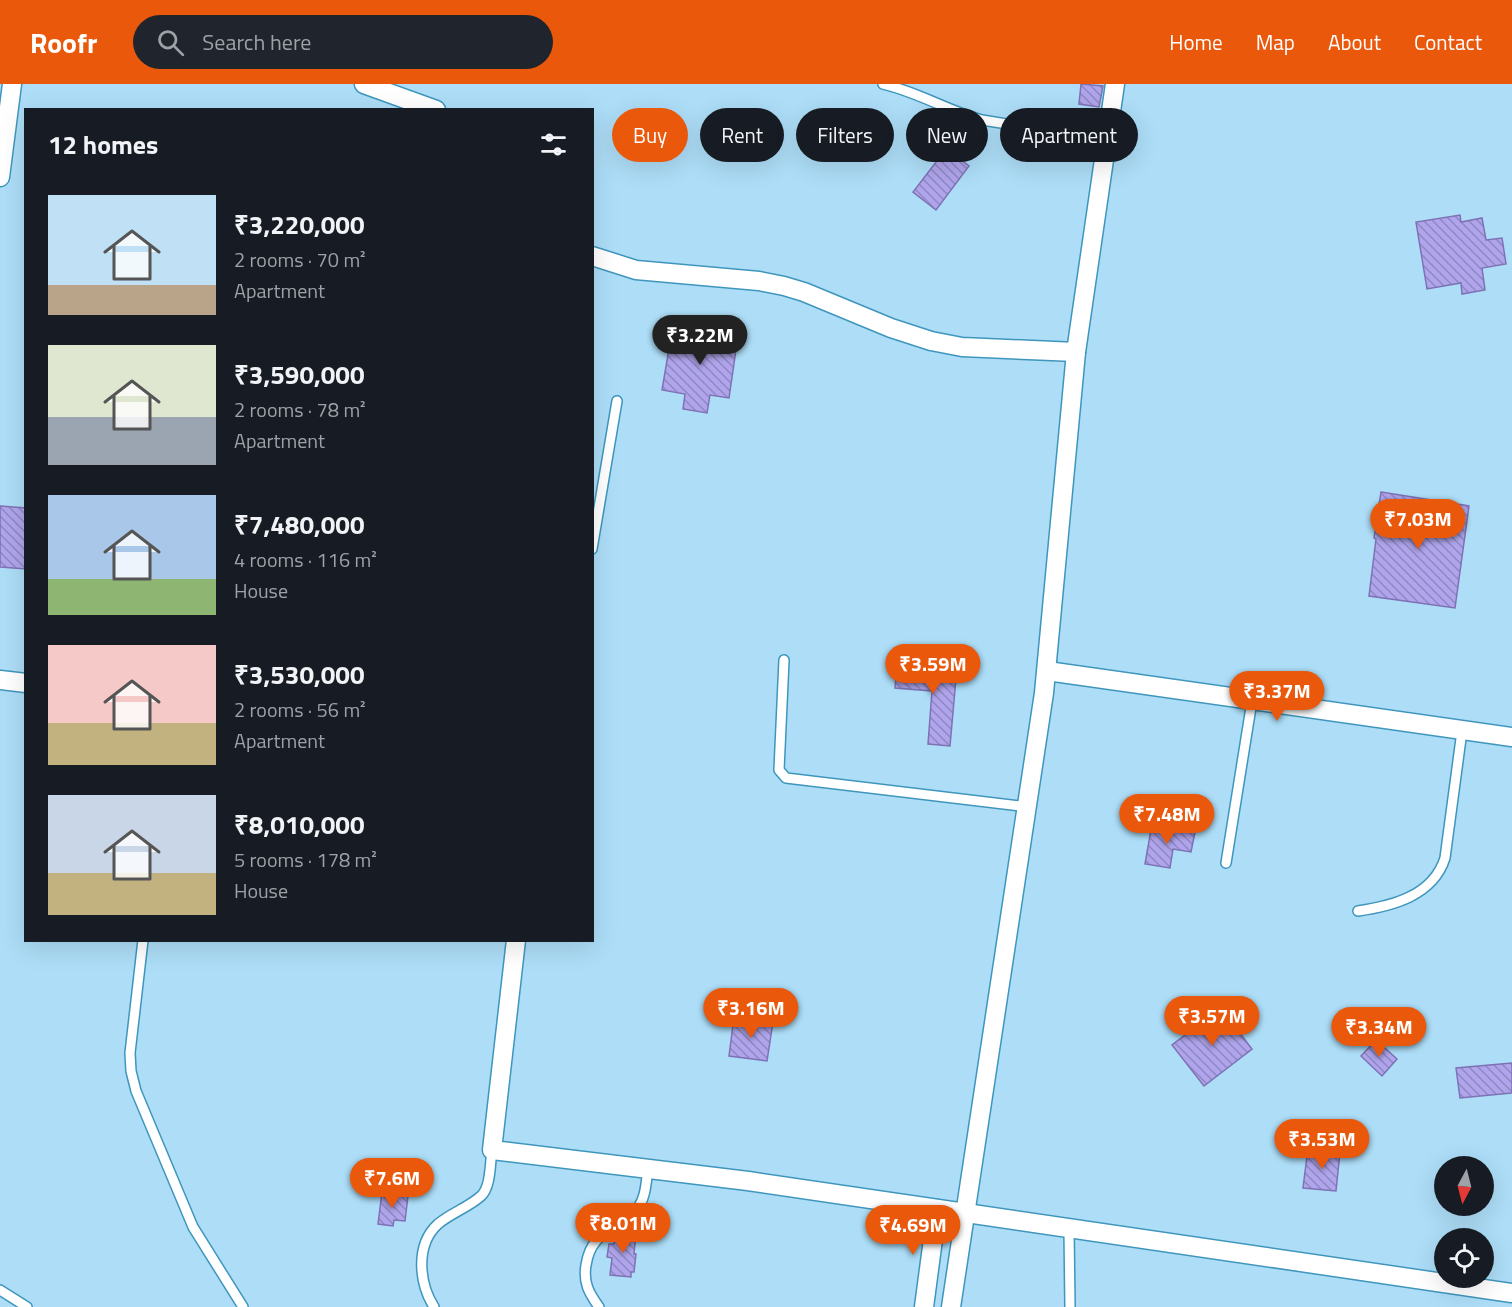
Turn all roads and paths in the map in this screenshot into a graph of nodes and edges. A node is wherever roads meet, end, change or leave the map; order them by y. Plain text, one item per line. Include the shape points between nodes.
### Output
1 (12, 84) edge
2 (364, 84) edge
3 (883, 84) edge
4 (1115, 84) edge
5 (430, 108) edge
6 (1112, 108) edge
7 (1000, 123) edge
8 (1104, 162) edge
9 (0, 177) edge
10 (594, 257) edge
11 (1076, 352) junction
12 (617, 401) dead end
13 (594, 537) edge
14 (784, 660) dead end
15 (1047, 670) junction
16 (0, 680) edge
17 (24, 682) edge
18 (1252, 701) junction
19 (1462, 730) junction
20 (1512, 737) edge
21 (1028, 807) junction
22 (1226, 863) dead end
23 (1358, 912) dead end
24 (143, 942) edge
25 (516, 942) edge
26 (492, 1150) junction
27 (648, 1169) junction
28 (937, 1209) junction
29 (965, 1214) junction
30 (1070, 1229) junction
31 (0, 1290) edge
32 (1512, 1293) edge
33 (27, 1307) edge
34 (243, 1307) edge
35 (434, 1307) edge
36 (599, 1307) edge
37 (924, 1307) edge
38 (951, 1307) edge
39 (1070, 1307) edge

1 - 9 street
2 - 5 street
3 - 7 lane via 968,116
4 - 6 street
8 - 11 street
10 - 11 street via 636,270 784,286 931,341 962,347
11 - 15 street
12 - 13 lane
14 - 21 lane via 779,770 786,778
15 - 18 street
15 - 21 street
16 - 17 street
18 - 19 street
18 - 22 lane
19 - 20 street
19 - 23 lane via 1442,868 1407,900
21 - 29 street
24 - 34 lane via 130,1053 136,1091 193,1227
25 - 26 street
26 - 27 street
26 - 35 lane via 482,1196 437,1225 424,1243 422,1268
27 - 28 street
27 - 36 lane via 644,1196 636,1211 595,1241 588,1252 586,1288
28 - 29 street
28 - 37 street
29 - 30 street
29 - 38 street
30 - 32 street
30 - 39 lane
31 - 33 lane

